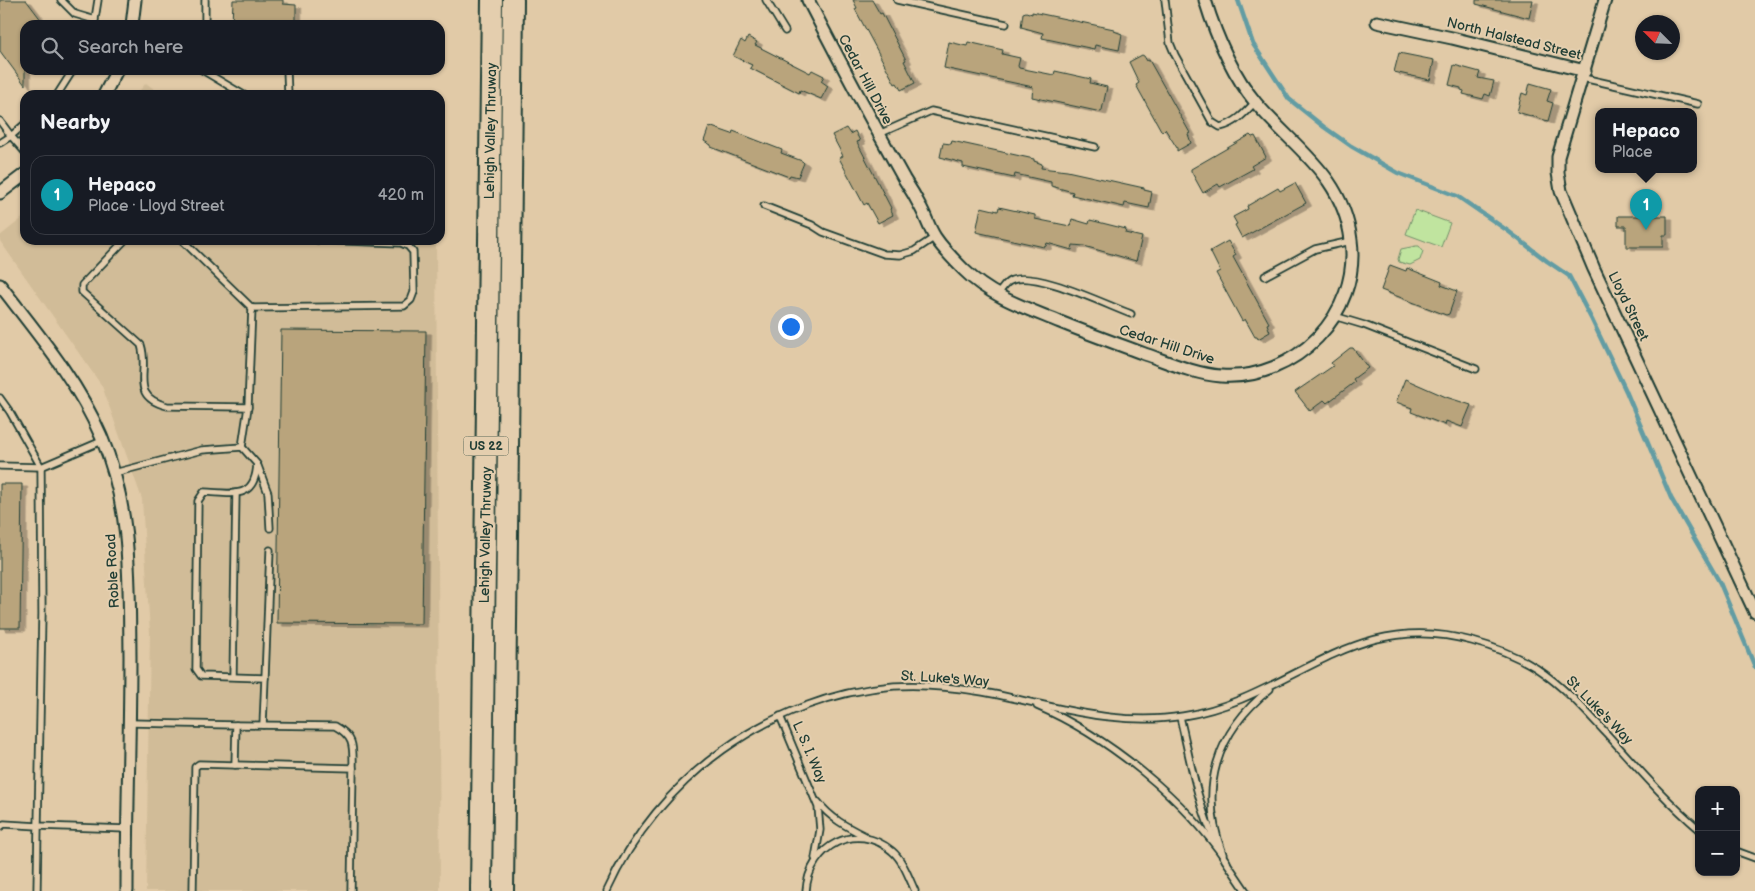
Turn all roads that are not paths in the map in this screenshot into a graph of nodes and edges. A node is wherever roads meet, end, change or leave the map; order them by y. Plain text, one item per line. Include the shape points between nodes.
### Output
1 (61, 0) edge
2 (98, 0) edge
3 (135, 0) edge
4 (206, 0) edge
5 (492, 0) edge
6 (514, 0) edge
7 (766, 0) edge
8 (808, 0) edge
9 (897, 0) edge
10 (1165, 0) edge
11 (1206, 0) edge
12 (1604, 0) edge
13 (88, 20) edge
14 (95, 20) edge
15 (133, 20) edge
16 (205, 20) edge
17 (1377, 22) dead end
18 (1006, 24) dead end
19 (785, 31) dead end
20 (1584, 74) junction
21 (70, 75) edge
22 (114, 75) edge
23 (211, 75) edge
24 (288, 75) edge
25 (60, 90) edge
26 (107, 90) edge
27 (236, 90) edge
28 (288, 90) edge
29 (1255, 102) junction
30 (1698, 104) dead end
31 (0, 121) edge
32 (20, 128) edge
33 (879, 134) junction
34 (11, 136) junction
35 (0, 144) edge
36 (20, 146) edge
37 (1095, 147) dead end
38 (20, 178) edge
39 (0, 193) edge
40 (764, 206) dead end
41 (935, 237) junction
42 (1351, 241) junction
43 (120, 245) edge
44 (187, 245) edge
45 (406, 245) edge
46 (1265, 276) dead end
47 (0, 285) edge
48 (997, 295) junction
49 (252, 308) junction
50 (1131, 314) dead end
51 (1334, 316) junction
52 (1476, 369) dead end
53 (0, 398) edge
54 (248, 407) junction
55 (102, 441) junction
56 (242, 447) junction
57 (258, 464) junction
58 (0, 466) edge
59 (41, 467) junction
60 (114, 472) junction
61 (236, 493) junction
62 (270, 528) dead end
63 (270, 550) dead end
64 (1755, 612) edge
65 (233, 676) junction
66 (265, 678) junction
67 (1285, 678) junction
68 (1009, 697) junction
69 (780, 716) junction
70 (1180, 716) junction
71 (130, 723) junction
72 (236, 725) junction
73 (264, 725) junction
74 (235, 765) junction
75 (353, 768) junction
76 (816, 798) junction
77 (1695, 825) edge
78 (38, 826) junction
79 (0, 827) edge
80 (127, 829) junction
81 (874, 840) junction
82 (1740, 852) edge
83 (1755, 858) edge
84 (1227, 862) junction
85 (813, 864) junction
86 (37, 891) edge
87 (126, 891) edge
88 (193, 891) edge
89 (351, 891) edge
90 (481, 891) edge
91 (503, 891) edge
92 (607, 891) edge
93 (806, 891) edge
94 (915, 891) edge
95 (1246, 891) edge

1 - 13 lane via 75,14
2 - 14 lane
3 - 15 street
4 - 16 lane
5 - 90 highway, Lehigh Valley Thruway / US 22
6 - 91 highway, Lehigh Valley Thruway / US 22
7 - 19 lane
8 - 33 street, Cedar Hill Drive
9 - 18 lane
10 - 29 lane via 1170,43 1212,122 1220,127 1228,125
11 - 29 street, Cedar Hill Drive via 1221,44
12 - 20 street, Lloyd Street
17 - 20 street, North Halstead Street via 1452,38
20 - 30 lane
20 - 64 street, Lloyd Street via 1558,157 1561,191 1594,269
21 - 25 lane
22 - 26 street
23 - 27 lane
24 - 28 lane
29 - 42 street, Cedar Hill Drive via 1331,183 1342,204
31 - 34 lane
32 - 34 lane
33 - 37 lane via 931,111
33 - 41 street, Cedar Hill Drive
34 - 35 lane
34 - 36 lane
38 - 39 street
40 - 41 lane via 884,254 900,255 914,251
41 - 48 street, Cedar Hill Drive via 964,271
42 - 46 lane via 1315,249
42 - 51 street, Cedar Hill Drive via 1352,263 1348,284
43 - 54 lane via 82,285 82,292 141,345 147,397 167,406
44 - 49 lane
45 - 49 lane via 413,252 414,292 404,306
47 - 55 street, Roble Road via 63,368 84,401
48 - 50 lane via 1009,281 1022,278 1042,280
48 - 51 street, Cedar Hill Drive via 1113,343 1201,374 1222,376 1257,373 1293,359 1310,346
49 - 54 lane
51 - 52 lane
53 - 59 lane
54 - 56 lane
55 - 59 lane
55 - 60 street, Roble Road
56 - 57 lane
56 - 60 lane via 202,450
57 - 61 lane via 252,486
57 - 62 lane via 268,493
58 - 59 lane
59 - 78 lane
60 - 71 street, Roble Road via 123,510 129,562
61 - 65 lane
61 - 65 lane via 204,492 198,501 196,669 201,676
63 - 66 lane
65 - 66 lane
66 - 73 lane
67 - 70 lane, St. Luke's Way via 1230,704
67 - 77 lane, St. Luke's Way via 1342,650 1388,636 1437,634 1486,645 1531,665 1568,693
67 - 84 lane via 1250,708 1218,756 1212,812
68 - 69 lane, St. Luke's Way via 936,686 890,686 820,700
68 - 70 lane, St. Luke's Way via 1112,718
68 - 84 lane via 1071,722 1120,754 1172,798
69 - 76 lane, L. S. I. Way
69 - 92 lane, St. Luke's Way via 726,748 673,793 632,845
70 - 84 lane via 1205,816
71 - 72 lane
71 - 80 street, Roble Road
72 - 73 lane
72 - 74 lane
73 - 75 lane via 336,726 346,732 353,746
74 - 75 lane
74 - 88 lane via 199,764 195,767
75 - 89 lane
76 - 81 lane via 839,821
76 - 85 lane via 820,830
78 - 79 lane via 4,824
78 - 80 lane
78 - 86 lane
80 - 87 street, Roble Road
81 - 85 lane via 861,837 842,840 824,850
81 - 94 lane via 896,855
82 - 83 lane
84 - 95 lane
85 - 93 lane

